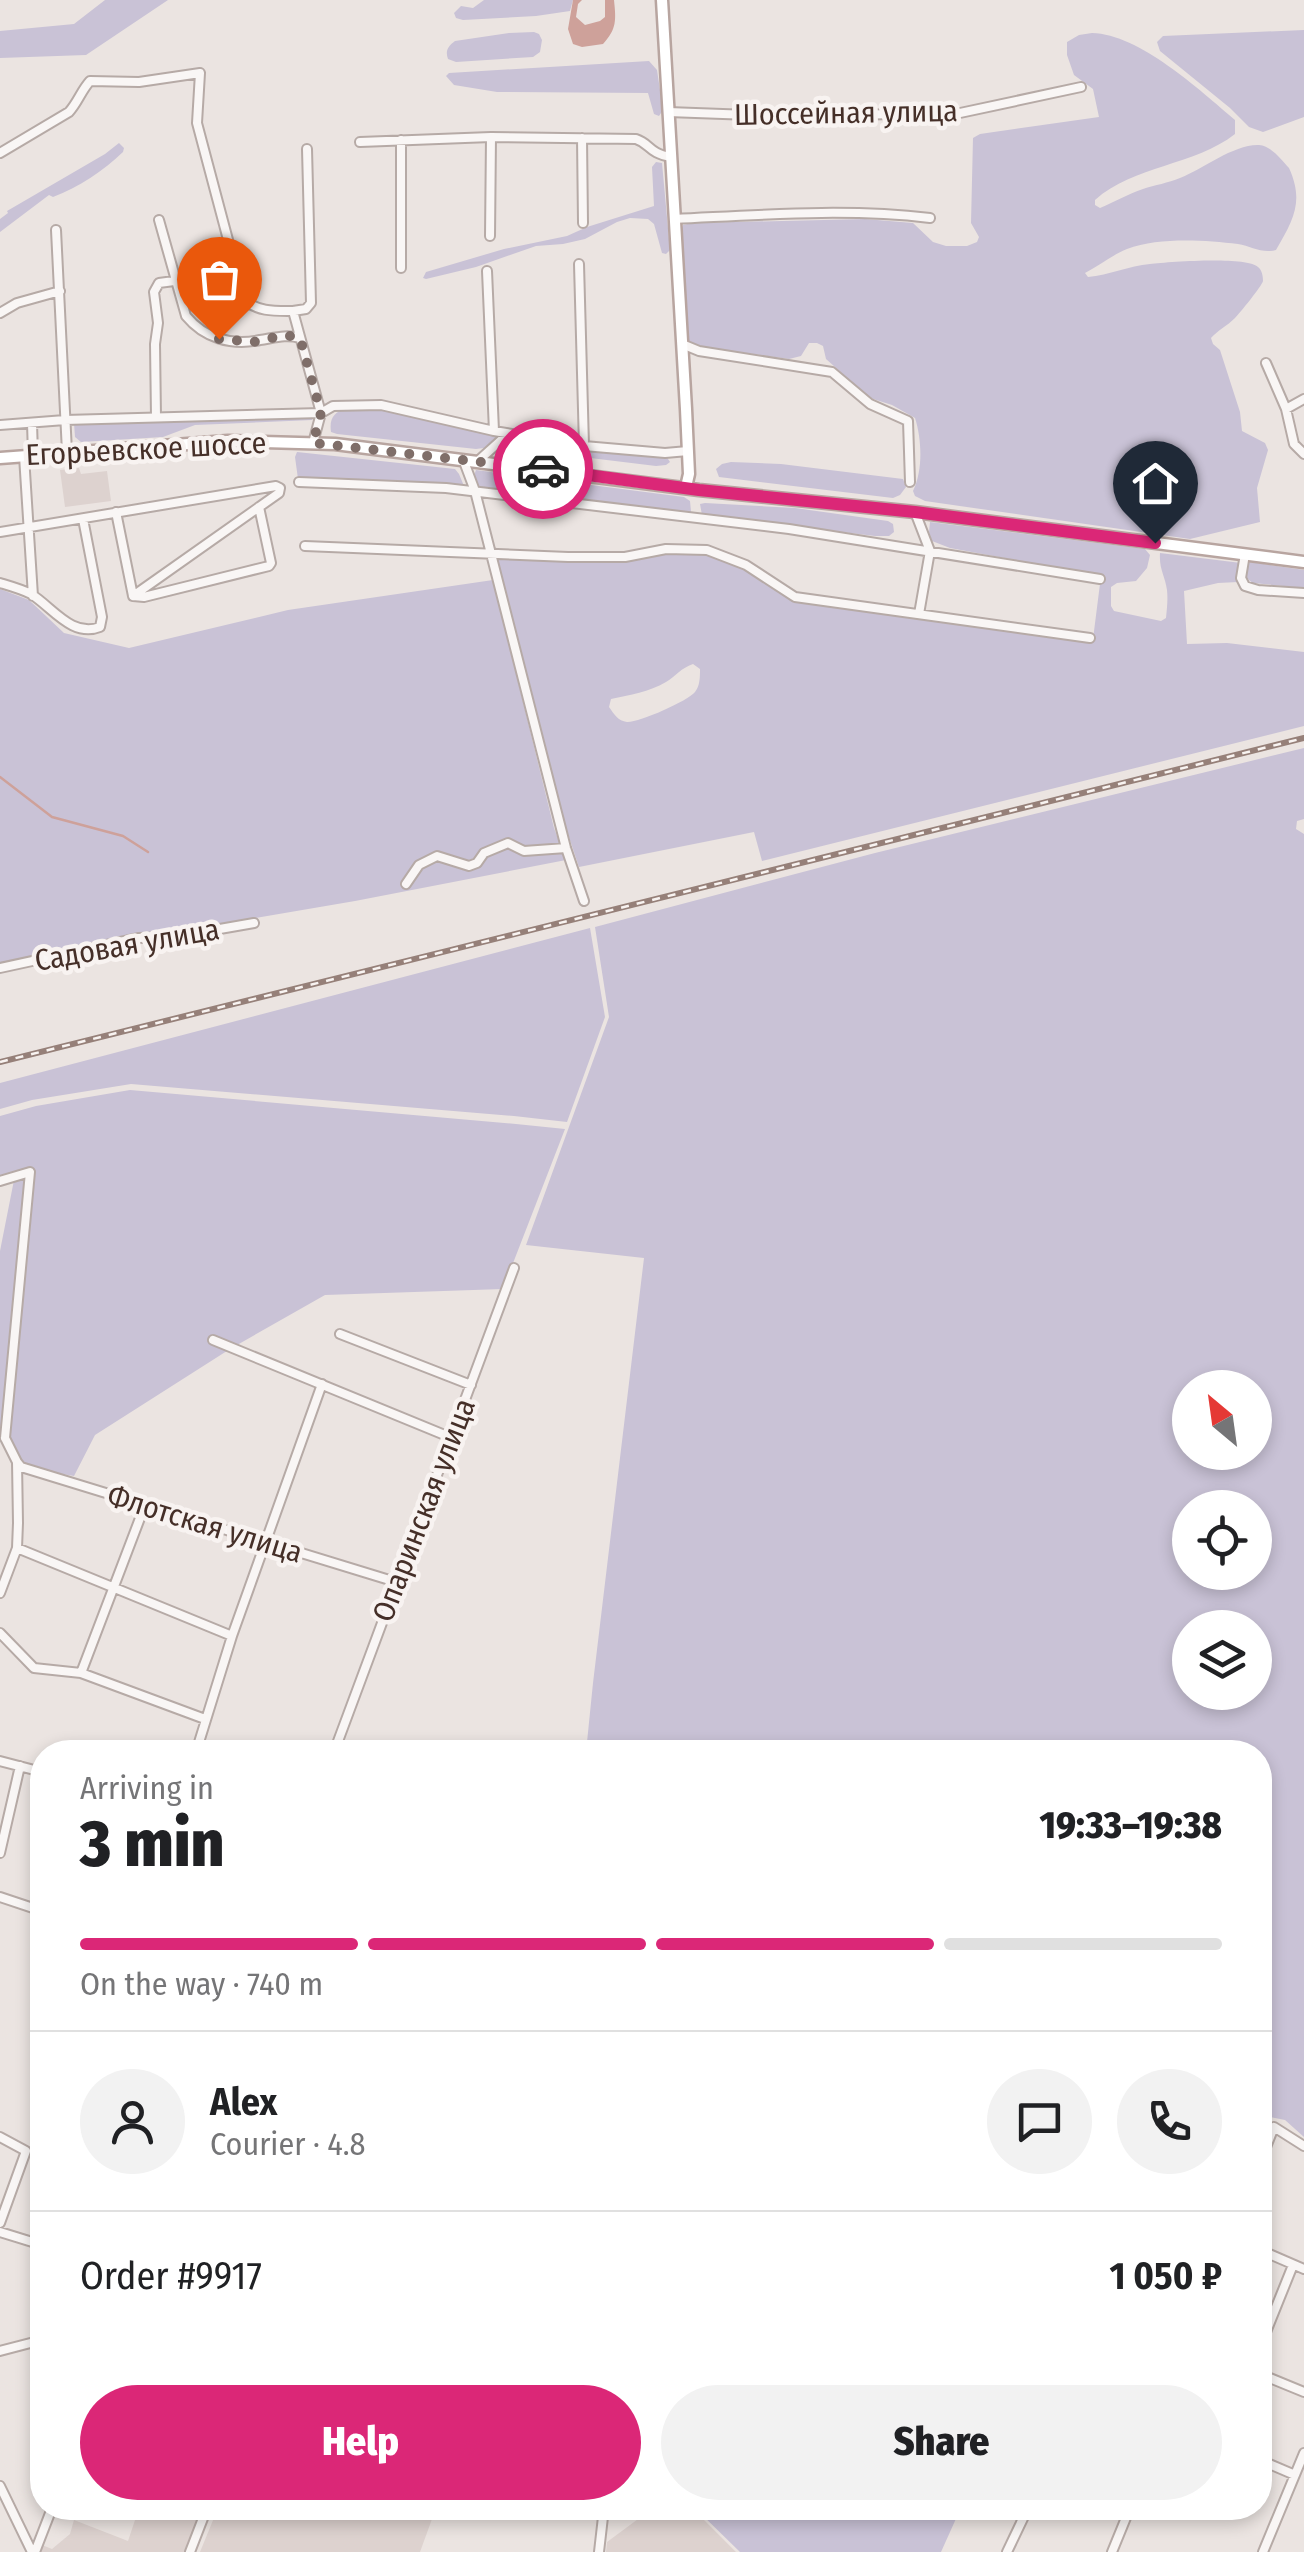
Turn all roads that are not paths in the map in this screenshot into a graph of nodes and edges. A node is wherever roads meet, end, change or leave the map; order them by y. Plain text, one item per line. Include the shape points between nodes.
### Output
1 (662, 0) edge
2 (1081, 87) dead end
3 (668, 112) junction
4 (492, 137) junction
5 (582, 138) junction
6 (401, 140) junction
7 (360, 142) dead end
8 (308, 149) dead end
9 (0, 153) edge
10 (671, 157) junction
11 (930, 218) dead end
12 (675, 219) junction
13 (159, 220) dead end
14 (582, 223) dead end
15 (56, 230) dead end
16 (490, 236) dead end
17 (580, 264) dead end
18 (400, 268) dead end
19 (487, 271) dead end
20 (174, 280) junction
21 (60, 291) junction
22 (293, 311) junction
23 (0, 313) edge
24 (300, 338) junction
25 (682, 344) junction
26 (1266, 363) dead end
27 (1304, 399) edge
28 (1286, 408) junction
29 (321, 413) junction
30 (156, 417) junction
31 (64, 420) junction
32 (32, 423) junction
33 (0, 425) edge
34 (494, 432) junction
35 (508, 434) junction
36 (313, 443) junction
37 (584, 446) junction
38 (688, 450) junction
39 (67, 452) junction
40 (1304, 454) edge
41 (29, 456) junction
42 (0, 458) edge
43 (463, 459) junction
44 (478, 461) junction
45 (299, 482) dead end
46 (910, 482) dead end
47 (686, 488) junction
48 (475, 491) junction
49 (259, 507) junction
50 (116, 512) junction
51 (915, 512) junction
52 (83, 519) junction
53 (28, 528) junction
54 (0, 532) edge
55 (306, 546) dead end
56 (930, 551) junction
57 (1245, 554) junction
58 (491, 555) junction
59 (1304, 562) edge
60 (1100, 579) dead end
61 (0, 584) edge
62 (1304, 593) edge
63 (33, 596) junction
64 (133, 596) junction
65 (919, 614) junction
66 (1090, 638) dead end
67 (566, 848) junction
68 (406, 884) dead end
69 (584, 900) dead end
70 (254, 924) dead end
71 (0, 968) edge
72 (0, 1181) edge
73 (514, 1268) dead end
74 (340, 1334) dead end
75 (213, 1340) dead end
76 (322, 1384) junction
77 (471, 1385) junction
78 (3, 1438) edge
79 (452, 1438) junction
80 (18, 1462) junction
81 (145, 1505) junction
82 (265, 1542) junction
83 (17, 1548) junction
84 (396, 1582) junction
85 (114, 1588) junction
86 (0, 1593) edge
87 (0, 1633) edge
88 (232, 1636) junction
89 (81, 1673) junction
90 (205, 1719) junction
91 (199, 1740) edge
92 (338, 1740) edge
93 (0, 1762) edge
94 (20, 1766) junction
95 (30, 1769) edge
96 (0, 1853) edge
97 (0, 1897) edge
98 (30, 1904) edge
99 (1272, 2132) edge
100 (0, 2137) edge
101 (1304, 2146) edge
102 (0, 2223) edge
103 (0, 2232) edge
104 (30, 2241) edge
105 (1272, 2255) edge
106 (1293, 2264) junction
107 (1304, 2269) edge
108 (1272, 2317) edge
109 (30, 2343) edge
110 (0, 2350) edge
111 (1272, 2379) edge
112 (1304, 2392) edge
113 (1304, 2453) edge
114 (1272, 2465) edge
115 (1295, 2475) junction
116 (0, 2486) edge
117 (47, 2520) edge
118 (203, 2520) edge
119 (603, 2520) edge
120 (1023, 2520) edge
121 (1125, 2520) edge
122 (34, 2552) edge
123 (190, 2552) edge
124 (599, 2552) edge
125 (1008, 2552) edge
126 (1112, 2552) edge
127 (1263, 2552) edge

1 - 3 main road
2 - 3 street, Шоссейная улица via 960,113
3 - 10 main road
4 - 5 street
4 - 6 street
4 - 16 street
5 - 10 street via 636,139
5 - 14 street
6 - 7 street
6 - 18 street
8 - 22 street via 311,303
9 - 22 street via 69,112 90,81 200,73 197,122 244,300 264,310
10 - 12 main road
11 - 12 street via 822,212
12 - 25 main road
13 - 20 street
15 - 21 street
17 - 37 street
19 - 34 street
20 - 24 street via 186,316 202,332 240,342
20 - 30 street via 159,283 154,292
21 - 23 street
21 - 31 street
22 - 24 street
24 - 29 street
25 - 38 main road
25 - 46 street via 832,372 870,404 908,421
26 - 28 street
27 - 28 street
28 - 40 street via 1294,444
29 - 30 street
29 - 34 street via 332,406 381,405
29 - 36 street
30 - 31 street
31 - 32 street
31 - 39 street
32 - 33 street
32 - 41 street
34 - 35 street
35 - 37 street
35 - 44 street
36 - 39 main road, Егорьевское шоссе via 228,441
36 - 43 main road, Егорьевское шоссе
37 - 38 street
38 - 47 main road
39 - 41 main road, Егорьевское шоссе
41 - 42 main road, Егорьевское шоссе
41 - 53 street
43 - 44 main road, Егорьевское шоссе
43 - 48 street
44 - 47 main road, Егорьевское шоссе
45 - 48 street
47 - 51 main road, Егорьевское шоссе
48 - 56 street
48 - 58 street
49 - 50 street via 280,488
49 - 64 street
49 - 64 street via 269,566
50 - 52 street
50 - 64 street
51 - 56 street
51 - 57 main road, Егорьевское шоссе
52 - 53 street
52 - 63 street via 100,627 74,626
53 - 54 street
53 - 63 street
55 - 58 street
56 - 60 street
56 - 65 street
57 - 59 main road, Егорьевское шоссе
57 - 62 street via 1245,586
58 - 65 street via 625,557 707,550 746,565 794,597
58 - 67 street
61 - 63 street
65 - 66 street
67 - 68 street via 524,851 508,843 469,866 437,856
67 - 69 street
70 - 71 street, Садовая улица via 138,938
72 - 78 street via 30,1172
73 - 77 street, Опаринская улица
74 - 77 street
75 - 76 street
76 - 79 street
76 - 82 street
77 - 79 street, Опаринская улица
78 - 80 street
79 - 84 street, Опаринская улица
80 - 81 street, Флотская улица
80 - 83 street
81 - 82 street, Флотская улица
81 - 85 street
82 - 84 street, Флотская улица
82 - 88 street
83 - 85 street
83 - 86 street
84 - 92 street, Опаринская улица
85 - 88 street
85 - 89 street
87 - 89 street via 34,1668
88 - 90 street
89 - 90 street
90 - 91 street
93 - 94 street
94 - 95 street
94 - 96 street
97 - 98 street
99 - 101 street via 1274,2127
100 - 102 street via 26,2151
103 - 104 street
105 - 106 street
106 - 107 street
106 - 108 street
109 - 110 street
111 - 112 street
113 - 115 street
114 - 115 street
115 - 127 street
116 - 122 street
117 - 122 street
118 - 123 street
119 - 124 street
120 - 125 street
121 - 126 street

